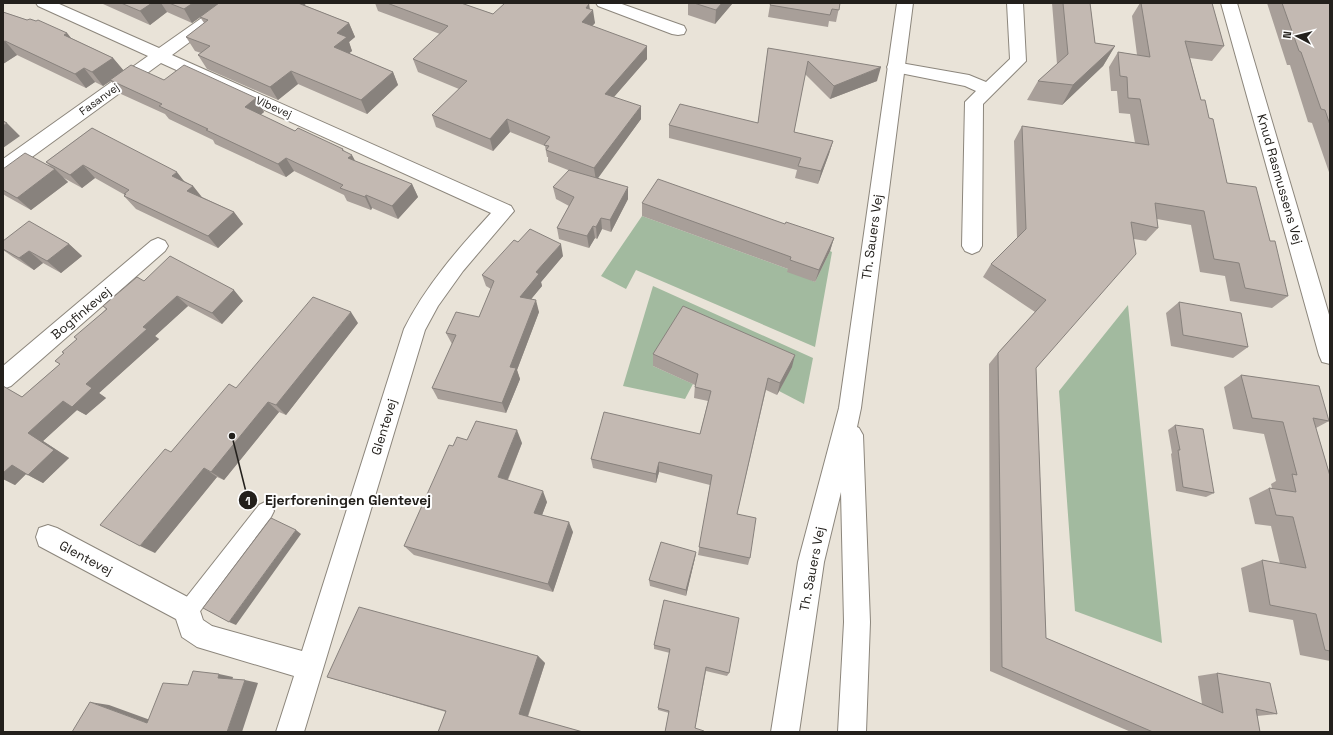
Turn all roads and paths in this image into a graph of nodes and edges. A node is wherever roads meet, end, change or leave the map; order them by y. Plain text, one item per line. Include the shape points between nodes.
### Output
1 (44, 3) edge
2 (233, 3) edge
3 (604, 3) edge
4 (905, 3) edge
5 (1015, 3) edge
6 (1229, 3) edge
7 (678, 30) dead end
8 (160, 55) junction
9 (895, 67) junction
10 (987, 89) junction
11 (3, 168) edge
12 (504, 211) joint
13 (158, 246) dead end
14 (972, 246) dead end
15 (1330, 355) edge
16 (3, 379) edge
17 (850, 408) junction
18 (265, 511) dead end
19 (48, 537) dead end
20 (188, 611) junction
21 (311, 667) junction
22 (290, 732) edge
23 (785, 732) edge
24 (852, 732) edge

1 - 8 street, Vibevej
2 - 8 street, Fasanvej
3 - 7 street
4 - 9 street, Th. Sauers Vej
5 - 10 street via 1018,61
6 - 15 street, Knud Rasmussens Vej
8 - 11 street, Fasanvej
8 - 12 street, Vibevej
9 - 10 street via 970,81
9 - 17 street, Th. Sauers Vej
10 - 14 street via 974,102
12 - 21 street, Glentevej via 456,265 415,328
13 - 16 street, Bogfinkevej
17 - 23 street, Th. Sauers Vej via 811,562
17 - 24 street, Th. Sauers Vej via 857,622
18 - 20 lane
19 - 20 street, Glentevej
20 - 21 street via 191,628 206,638
21 - 22 street, Glentevej

